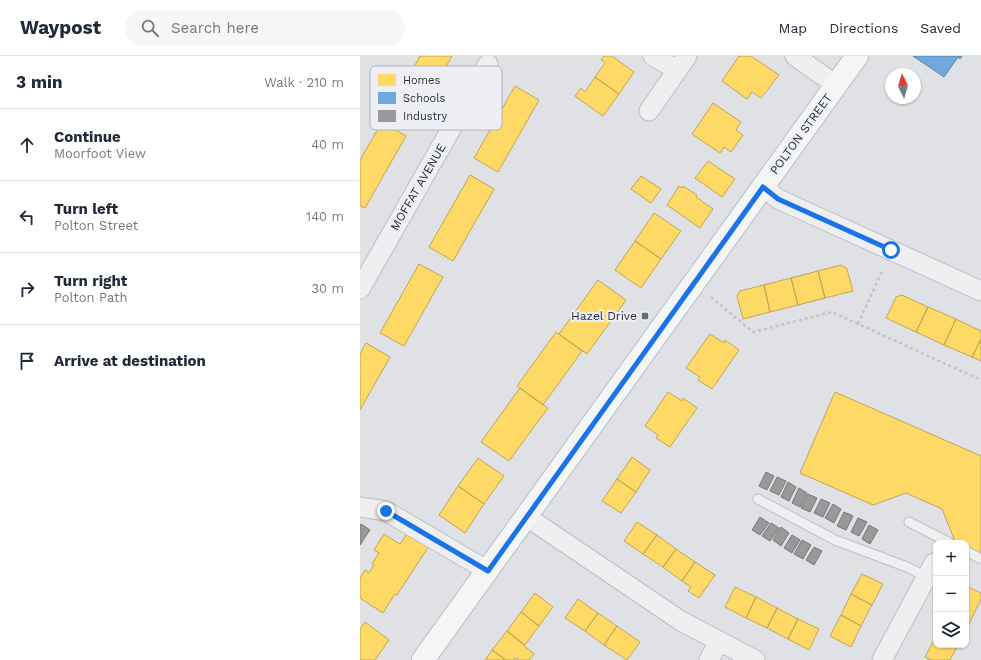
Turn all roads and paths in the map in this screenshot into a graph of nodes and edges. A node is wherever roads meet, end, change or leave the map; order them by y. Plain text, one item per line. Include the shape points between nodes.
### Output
1 (653, 56) edge
2 (796, 56) edge
3 (856, 56) edge
4 (682, 63) edge
5 (836, 85) junction
6 (649, 112) dead end
7 (450, 130) edge
8 (763, 187) junction
9 (891, 250) junction
10 (694, 283) junction
11 (360, 289) edge
12 (981, 291) edge
13 (858, 324) junction
14 (981, 380) edge
15 (758, 499) dead end
16 (360, 507) edge
17 (527, 517) junction
18 (909, 522) dead end
19 (944, 540) edge
20 (969, 553) edge
21 (981, 559) edge
22 (930, 570) joint
23 (488, 571) junction
24 (719, 641) junction
25 (423, 660) edge
26 (709, 660) edge
27 (755, 660) edge
28 (882, 660) edge

1 - 4 street
2 - 5 street
3 - 5 main road, POLTON STREET
4 - 6 street
5 - 8 main road, POLTON STREET
7 - 11 street, MOFFAT AVENUE
8 - 9 street via 778,199
8 - 10 main road, POLTON STREET
9 - 12 street
9 - 13 path
10 - 13 path via 753,332 832,312
10 - 17 main road, POLTON STREET
13 - 14 path
15 - 22 lane via 835,540 907,566
16 - 23 street via 386,511
17 - 23 main road, POLTON STREET
17 - 24 street via 681,621
18 - 19 lane
20 - 21 lane
22 - 28 street
23 - 25 main road, POLTON STREET
24 - 26 street
24 - 27 street

